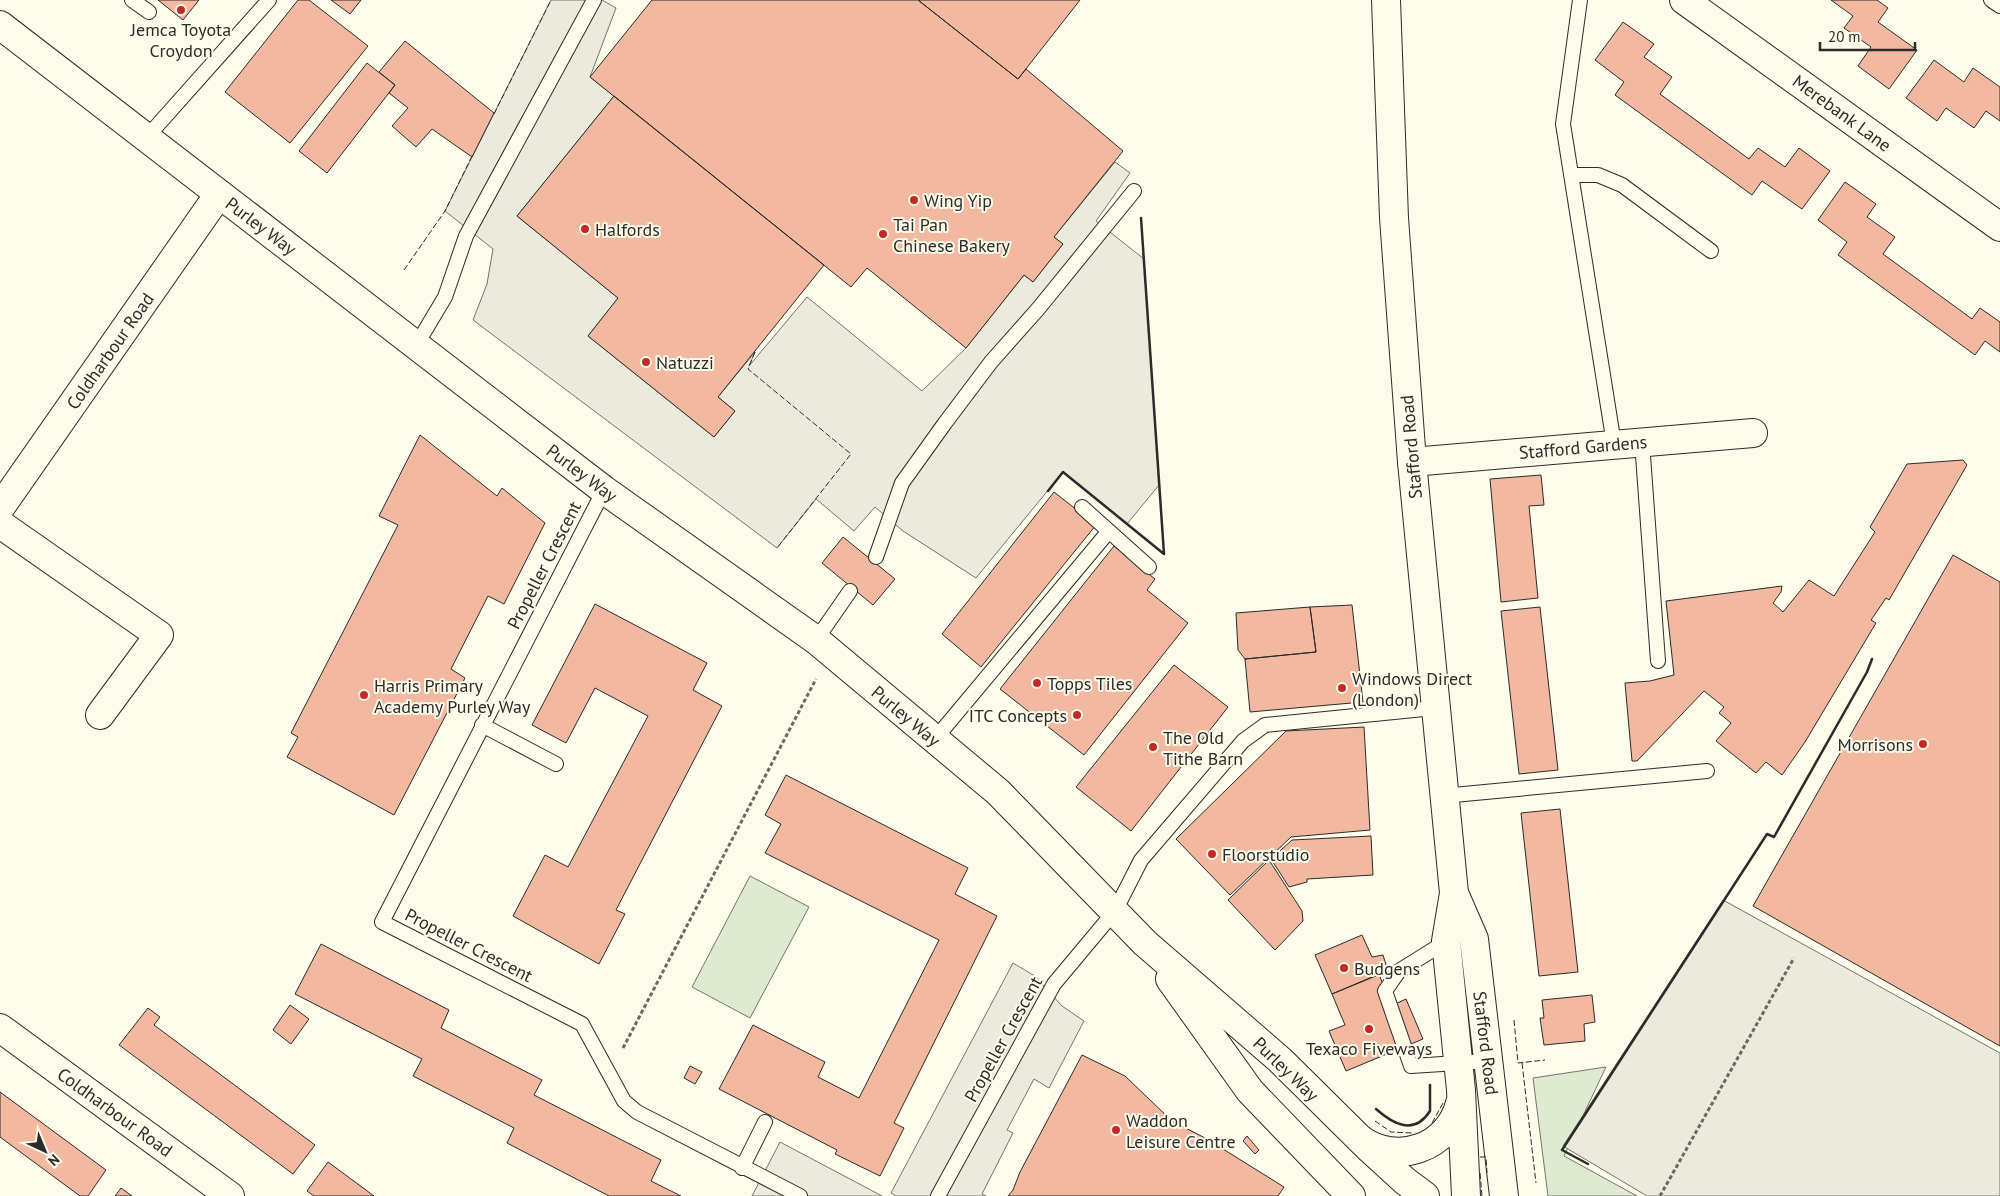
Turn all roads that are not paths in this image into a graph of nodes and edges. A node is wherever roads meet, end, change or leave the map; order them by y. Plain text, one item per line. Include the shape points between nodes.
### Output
1 (132, 0) edge
2 (269, 0) edge
3 (594, 0) edge
4 (1386, 0) edge
5 (1580, 0) edge
6 (1684, 0) edge
7 (1991, 0) edge
8 (2000, 6) edge
9 (149, 12) dead end
10 (0, 25) edge
11 (147, 137) junction
12 (1571, 175) junction
13 (1134, 191) dead end
14 (219, 194) junction
15 (2000, 227) edge
16 (1711, 251) dead end
17 (418, 344) junction
18 (1754, 433) dead end
19 (1642, 442) junction
20 (1614, 444) junction
21 (1412, 462) junction
22 (604, 490) junction
23 (1, 507) edge
24 (1082, 507) dead end
25 (1109, 531) junction
26 (876, 556) dead end
27 (1149, 567) dead end
28 (850, 591) dead end
29 (823, 646) junction
30 (1658, 661) dead end
31 (1434, 708) junction
32 (100, 715) dead end
33 (482, 725) junction
34 (934, 739) junction
35 (556, 764) dead end
36 (1707, 772) dead end
37 (1443, 796) junction
38 (1454, 893) junction
39 (1115, 911) junction
40 (1474, 939) junction
41 (1446, 941) junction
42 (1145, 943) junction
43 (0, 1028) edge
44 (1490, 1060) junction
45 (1458, 1062) junction
46 (1461, 1090) junction
47 (765, 1122) dead end
48 (1355, 1134) junction
49 (742, 1168) junction
50 (1501, 1169) junction
51 (230, 1196) edge
52 (800, 1196) edge
53 (938, 1196) edge
54 (1351, 1196) edge
55 (1425, 1196) edge
56 (1466, 1196) edge
57 (1497, 1196) edge
58 (1504, 1196) edge

1 - 9 lane
2 - 11 lane
3 - 17 lane via 466,236 445,297
4 - 21 main road, Stafford Road via 1394,218
5 - 12 lane via 1563,124
6 - 15 main road, Merebank Lane
7 - 8 lane
10 - 11 main road, Purley Way
11 - 14 main road, Purley Way
12 - 16 lane via 1598,175 1622,185
12 - 20 lane
13 - 26 lane via 945,422 902,483
14 - 17 main road, Purley Way
14 - 23 main road, Coldharbour Road
17 - 22 main road, Purley Way
18 - 19 main road, Stafford Gardens
19 - 20 main road, Stafford Gardens
19 - 30 lane
20 - 21 main road, Stafford Gardens
21 - 31 main road, Stafford Road
22 - 29 main road, Purley Way
22 - 33 lane, Propeller Crescent
23 - 32 main road via 158,635
24 - 25 lane
25 - 27 lane
25 - 34 lane
28 - 29 lane
29 - 34 main road, Purley Way
31 - 37 main road, Stafford Road
31 - 39 lane, Propeller Crescent via 1265,725 1243,741 1141,860
33 - 35 lane
33 - 49 lane, Propeller Crescent via 382,922 582,1024 624,1101 637,1112
34 - 39 main road, Purley Way via 998,792
36 - 37 lane
37 - 38 main road, Stafford Road
38 - 40 main road, Stafford Road
38 - 41 main road, Stafford Road
39 - 42 main road, Purley Way
39 - 53 lane, Propeller Crescent via 1054,984
40 - 41 lane
40 - 44 main road, Stafford Road
41 - 45 main road, Stafford Road
41 - 45 lane via 1399,971 1385,992 1411,1066
42 - 48 main road, Purley Way via 1280,1060
42 - 54 main road, Purley Way via 1250,1091
43 - 51 main road, Coldharbour Road
44 - 45 lane
44 - 50 main road, Stafford Road
45 - 46 main road, Stafford Road
46 - 48 main road via 1459,1107 1452,1123 1429,1145 1393,1152 1376,1148
46 - 56 main road, Stafford Road
47 - 49 lane
48 - 55 main road, Purley Way
49 - 52 lane, Propeller Crescent
50 - 57 main road
50 - 58 main road, Stafford Road

